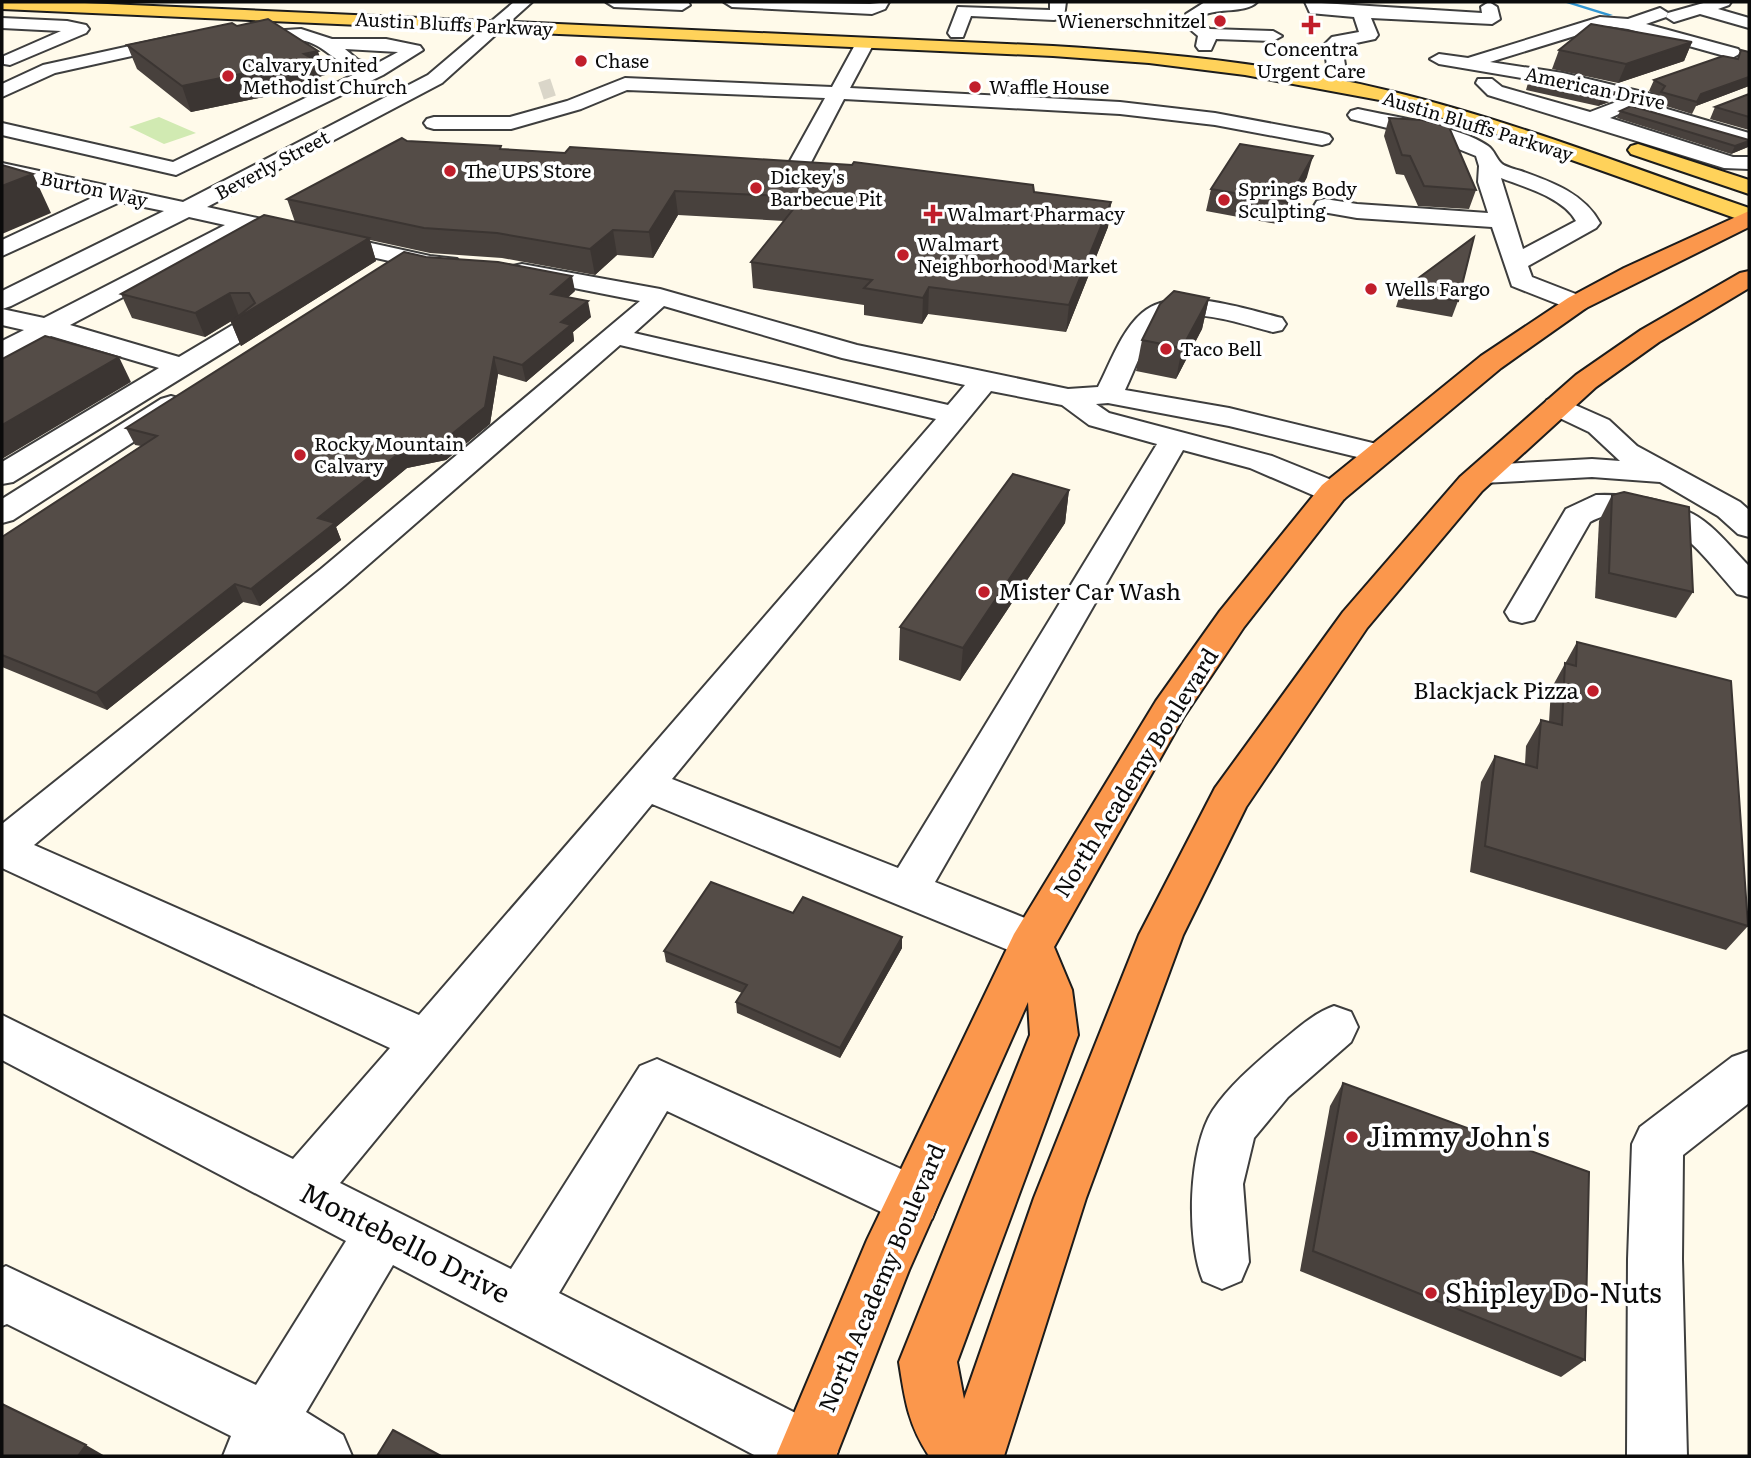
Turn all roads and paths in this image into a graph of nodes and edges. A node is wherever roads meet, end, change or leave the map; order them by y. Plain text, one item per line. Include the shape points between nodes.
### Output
1 (261, 2) edge
2 (614, 2) edge
3 (732, 2) edge
4 (881, 2) edge
5 (1058, 2) edge
6 (1313, 2) edge
7 (1723, 2) edge
8 (2, 4) edge
9 (782, 4) junction
10 (1628, 5) dead end
11 (1243, 7) edge
12 (1356, 7) edge
13 (1489, 7) dead end
14 (679, 9) edge
15 (1700, 9) junction
16 (511, 13) edge
17 (1667, 15) junction
18 (1420, 22) edge
19 (2, 23) edge
20 (1749, 23) edge
21 (770, 24) junction
22 (1629, 24) junction
23 (35, 25) junction
24 (912, 31) junction
25 (957, 33) junction
26 (1749, 38) edge
27 (1205, 40) junction
28 (865, 43) junction
29 (221, 44) edge
30 (328, 44) junction
31 (10, 47) edge
32 (196, 47) edge
33 (1273, 47) joint
34 (1741, 50) edge
35 (1155, 57) junction
36 (2, 62) edge
37 (1318, 62) dead end
38 (1707, 62) edge
39 (1465, 63) junction
40 (1342, 66) joint
41 (1496, 68) junction
42 (376, 71) junction
43 (442, 73) junction
44 (1657, 79) edge
45 (584, 83) tunnel mouth
46 (1407, 83) dead end
47 (625, 84) junction
48 (2, 92) edge
49 (1619, 92) junction
50 (838, 93) junction
51 (1479, 99) dead end
52 (509, 102) tunnel mouth
53 (298, 110) junction
54 (463, 111) dead end
55 (1358, 115) dead end
56 (1700, 117) junction
57 (359, 119) junction
58 (1591, 119) junction
59 (1657, 119) junction
60 (1749, 122) edge
61 (434, 123) dead end
62 (2, 129) edge
63 (1624, 133) junction
64 (1322, 139) dead end
65 (1749, 139) edge
66 (1749, 163) edge
67 (1492, 167) junction
68 (2, 169) edge
69 (176, 169) junction
70 (796, 170) edge
71 (236, 183) junction
72 (1749, 187) edge
73 (118, 194) junction
74 (1325, 206) dead end
75 (187, 209) junction
76 (1749, 217) edge
77 (1502, 221) junction
78 (248, 222) junction
79 (2, 249) edge
80 (370, 250) junction
81 (404, 257) junction
82 (1515, 263) junction
83 (337, 271) edge
84 (1749, 278) edge
85 (369, 279) edge
86 (304, 293) edge
87 (660, 297) junction
88 (2, 302) edge
89 (1577, 303) junction
90 (2, 317) edge
91 (300, 323) edge
92 (1273, 324) dead end
93 (48, 327) junction
94 (615, 337) junction
95 (2, 352) edge
96 (181, 366) junction
97 (230, 368) edge
98 (984, 381) junction
99 (195, 390) edge
100 (1108, 395) junction
101 (1068, 398) junction
102 (1557, 406) junction
103 (955, 415) junction
104 (1175, 439) junction
105 (1378, 453) junction
106 (1482, 474) junction
107 (1663, 474) junction
108 (2, 475) edge
109 (1333, 492) junction
110 (2, 513) edge
111 (1749, 527) edge
112 (1749, 586) edge
113 (1522, 612) dead end
114 (644, 784) junction
115 (2, 848) edge
116 (908, 890) junction
117 (1032, 944) junction
118 (1334, 1027) dead end
119 (2, 1036) edge
120 (426, 1041) junction
121 (1749, 1073) edge
122 (302, 1189) junction
123 (913, 1201) junction
124 (383, 1231) junction
125 (1222, 1262) dead end
126 (2, 1298) edge
127 (522, 1303) junction
128 (260, 1439) edge
129 (807, 1454) edge
130 (322, 1456) edge
131 (965, 1456) edge
132 (974, 1456) edge
133 (1657, 1456) edge

1 - 16 main road, Austin Bluffs Parkway
2 - 14 street
3 - 9 street
4 - 9 street via 872,9
5 - 25 street via 1054,15 964,11
6 - 12 street via 1316,9
7 - 15 street
8 - 16 main road, Austin Bluffs Parkway
9 - 21 street
10 - 17 street
11 - 27 street via 1198,9 1194,25
11 - 33 street via 1270,22
12 - 18 street
12 - 40 street via 1368,35 1333,45
13 - 18 street via 1492,19
14 - 16 main road, Austin Bluffs Parkway
14 - 21 main road, Austin Bluffs Parkway
15 - 17 street
15 - 20 street
16 - 28 main road, Austin Bluffs Parkway
16 - 43 street, Beverly Street
17 - 22 street
17 - 26 street
18 - 39 street, American Drive via 1434,66
19 - 23 street
21 - 24 main road, Austin Bluffs Parkway
22 - 34 street
22 - 39 street via 1606,21
23 - 31 street via 57,34
23 - 36 street via 80,29
24 - 25 main road, Austin Bluffs Parkway
24 - 28 main road, Austin Bluffs Parkway
25 - 27 main road, Austin Bluffs Parkway
27 - 33 main road, Austin Bluffs Parkway
28 - 35 main road, Austin Bluffs Parkway
28 - 50 street
29 - 30 street via 301,34
30 - 42 street via 352,64
30 - 42 street via 386,44 414,50
32 - 48 street via 178,40 49,69
34 - 38 street
35 - 46 main road via 1187,53
35 - 76 main road, Austin Bluffs Parkway via 1279,74 1432,108
37 - 40 main road
39 - 41 street, American Drive
41 - 49 street, American Drive
41 - 58 street via 1485,84 1495,91
42 - 43 street
42 - 53 street
43 - 57 street, Beverly Street
44 - 49 street
45 - 47 street
47 - 50 street
47 - 61 street via 511,123
49 - 59 street, American Drive
50 - 64 street via 1158,112
50 - 70 street
51 - 63 main road, Austin Bluffs Parkway
52 - 54 street
53 - 57 street
53 - 69 street
55 - 67 street via 1479,149
56 - 59 street
56 - 60 street
56 - 65 street
57 - 71 street, Beverly Street
58 - 59 street via 1627,104
58 - 63 street
59 - 63 street
59 - 66 street via 1718,157
62 - 69 street
63 - 72 main road, Austin Bluffs Parkway
67 - 77 street via 1489,182
67 - 82 street via 1569,200 1586,213 1584,226
68 - 73 street, Burton Way
69 - 71 street
71 - 75 street, Beverly Street
73 - 75 street, Burton Way
73 - 79 street
74 - 77 street
75 - 78 street, Burton Way
75 - 88 street, Beverly Street
76 - 89 highway, North Academy Boulevard
77 - 82 street
78 - 80 street, Burton Way
78 - 93 street
80 - 81 street, Burton Way
80 - 83 street
81 - 85 street
81 - 87 street, Burton Way
82 - 89 street via 1521,281
84 - 102 highway via 1650,336
86 - 96 street
87 - 94 street
87 - 98 street, Burton Way via 852,352
89 - 105 highway, North Academy Boulevard via 1491,362
90 - 93 street
91 - 97 street
92 - 100 street via 1187,306 1168,308 1150,319
93 - 95 street
93 - 96 street
94 - 103 street
94 - 115 street via 333,577
96 - 108 street
98 - 101 street, Burton Way
98 - 103 street
99 - 110 street
100 - 101 street
100 - 105 street via 1229,417
101 - 104 street via 1099,419
102 - 106 highway
102 - 107 street via 1599,426 1626,452
103 - 114 street
104 - 109 street via 1261,462
104 - 116 street
105 - 109 highway, North Academy Boulevard
106 - 107 street via 1592,468
106 - 132 highway via 1355,620 1229,799 1156,947 1060,1198
107 - 111 street via 1697,489
109 - 117 highway, North Academy Boulevard via 1232,619 1169,710
112 - 113 street via 1683,522 1656,511 1596,505 1577,516
114 - 116 street
114 - 120 street
115 - 120 street
116 - 117 street
117 - 123 highway, North Academy Boulevard
117 - 131 highway via 1053,1001 1054,1035 928,1362 936,1415
118 - 125 street via 1271,1082 1231,1127 1217,1184
119 - 122 street, Montebello Drive
120 - 122 street
121 - 133 street via 1658,1144
122 - 124 street, Montebello Drive
123 - 127 street via 657,1082
123 - 129 highway, North Academy Boulevard
124 - 127 street, Montebello Drive
124 - 128 street
126 - 128 street via 6,1293
127 - 129 street, Montebello Drive
128 - 130 street

